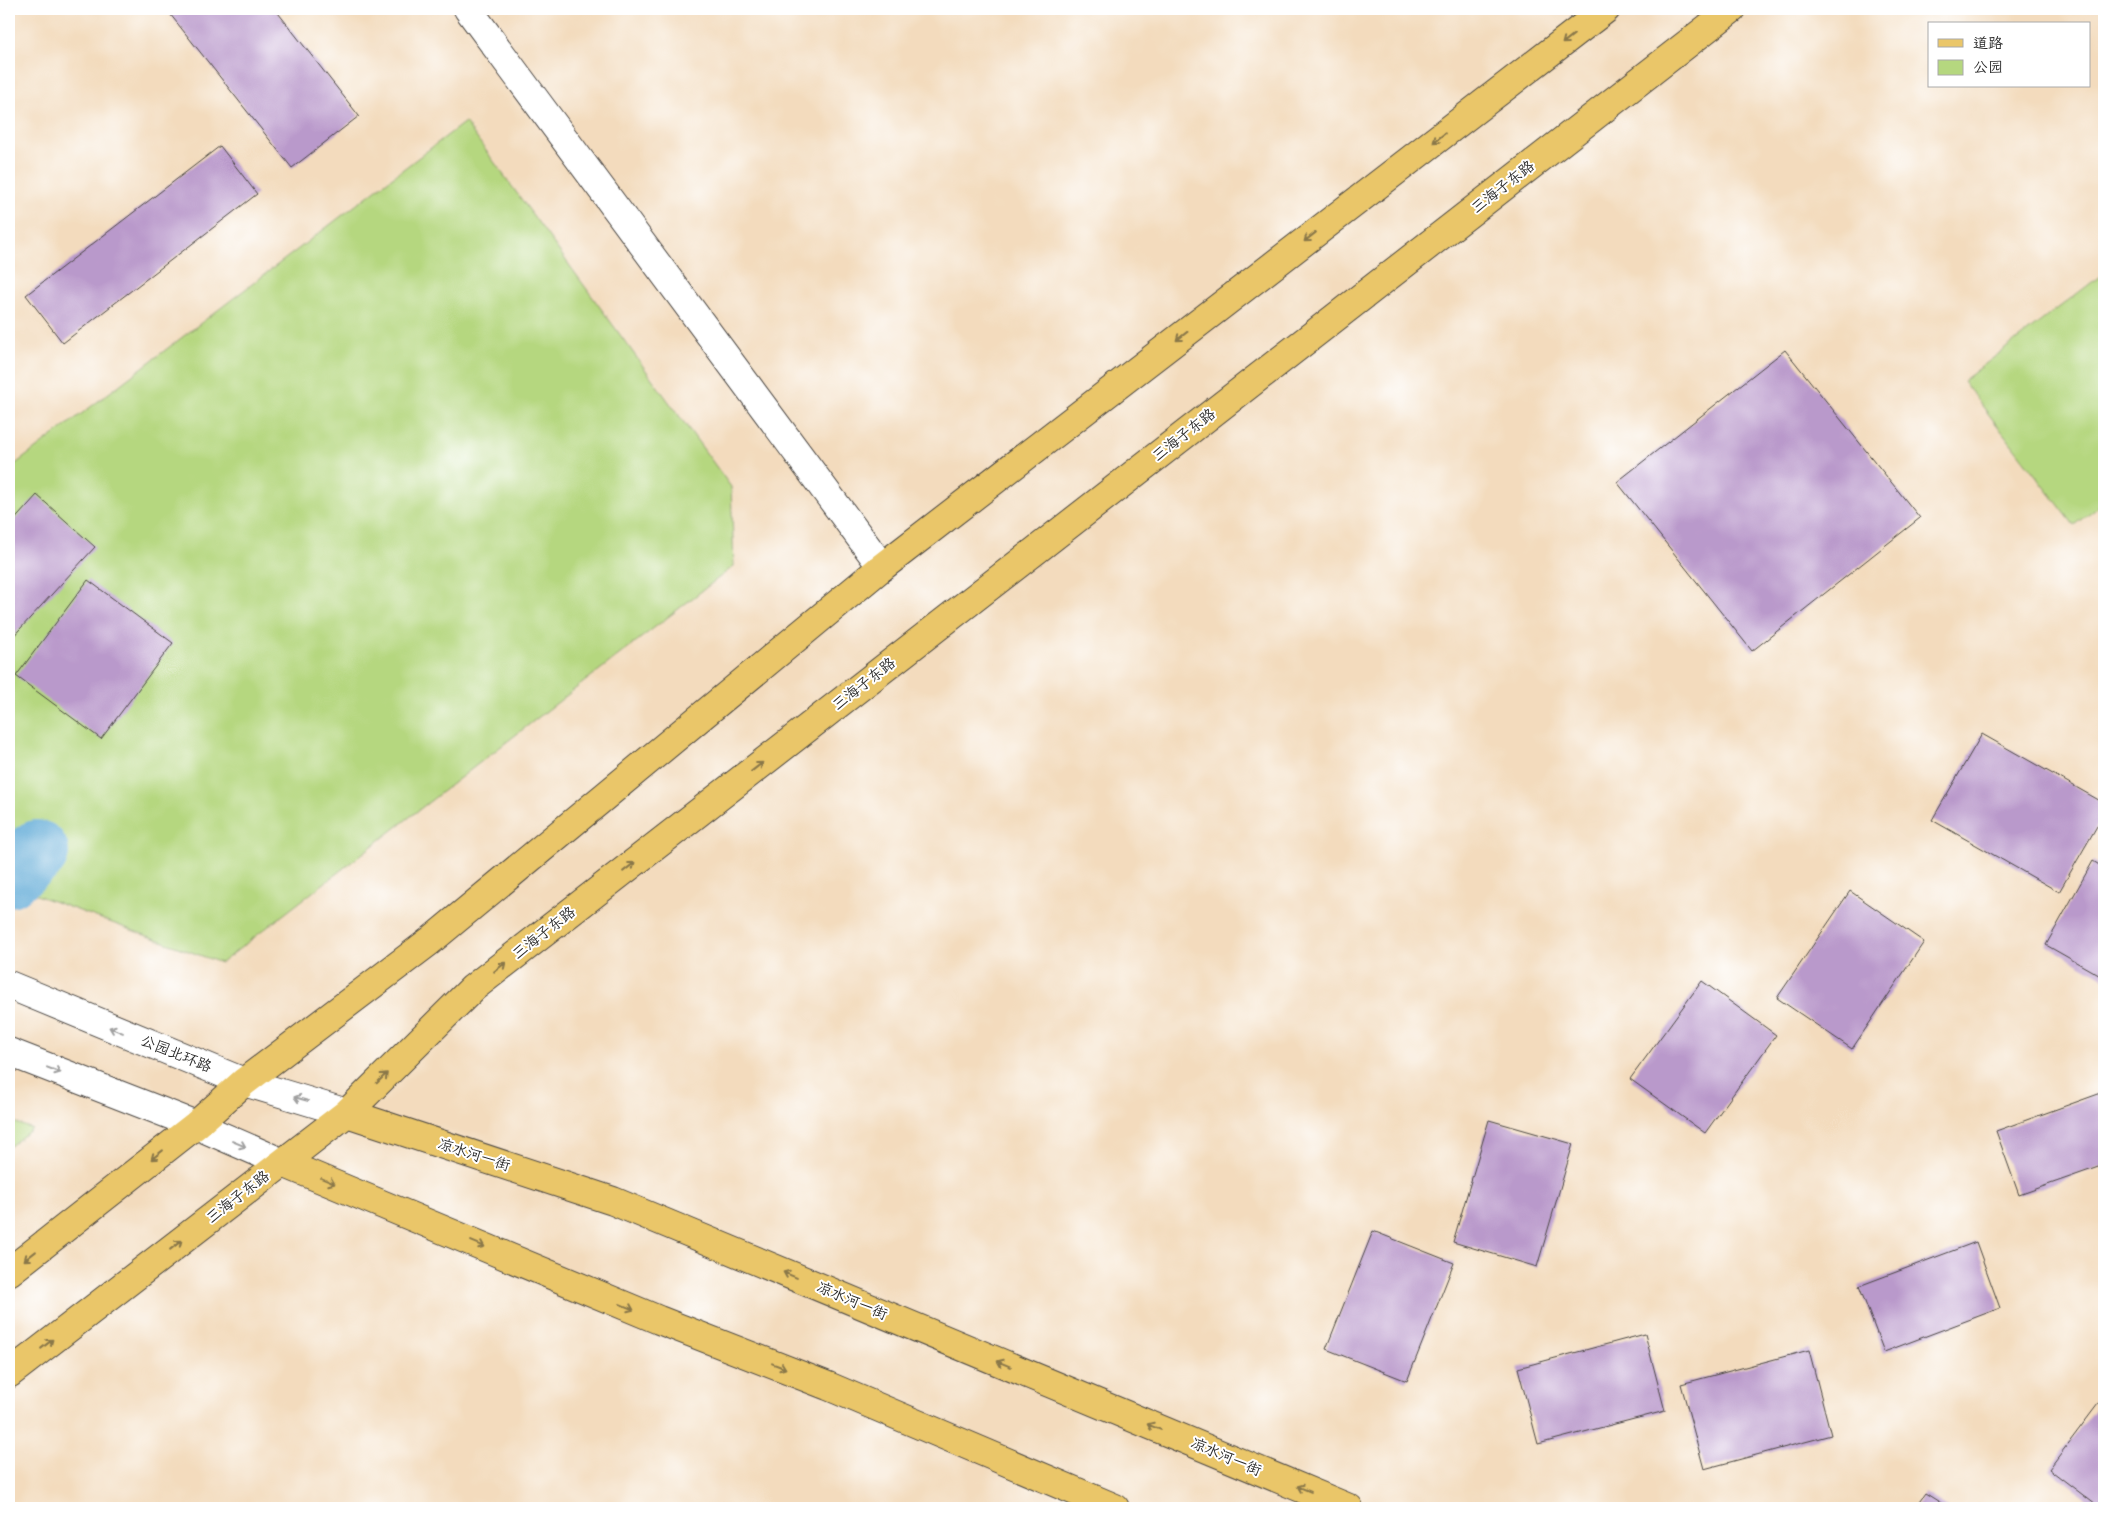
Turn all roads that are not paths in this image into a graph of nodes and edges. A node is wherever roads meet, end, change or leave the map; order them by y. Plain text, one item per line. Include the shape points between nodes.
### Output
1 (468, 9) edge
2 (1606, 9) edge
3 (1732, 9) edge
4 (882, 567) junction
5 (9, 985) edge
6 (9, 1052) edge
7 (244, 1082) junction
8 (348, 1112) junction
9 (196, 1125) junction
10 (283, 1163) junction
11 (9, 1272) edge
12 (9, 1374) edge
13 (1115, 1508) edge
14 (1349, 1508) edge

1 - 4 street
2 -> 4 main road
8 -> 3 main road, 三海子东路 via 473,988
4 - 7 main road via 430,942
7 -> 5 street, 公园北环路
6 -> 9 street
8 -> 7 street, 公园北环路
7 - 9 main road
8 - 10 main road, 三海子东路
14 -> 8 main road, 凉水河一街 via 613,1201
9 -> 10 street
9 -> 11 main road
12 -> 10 main road, 三海子东路
10 -> 13 main road via 659,1320 828,1386

